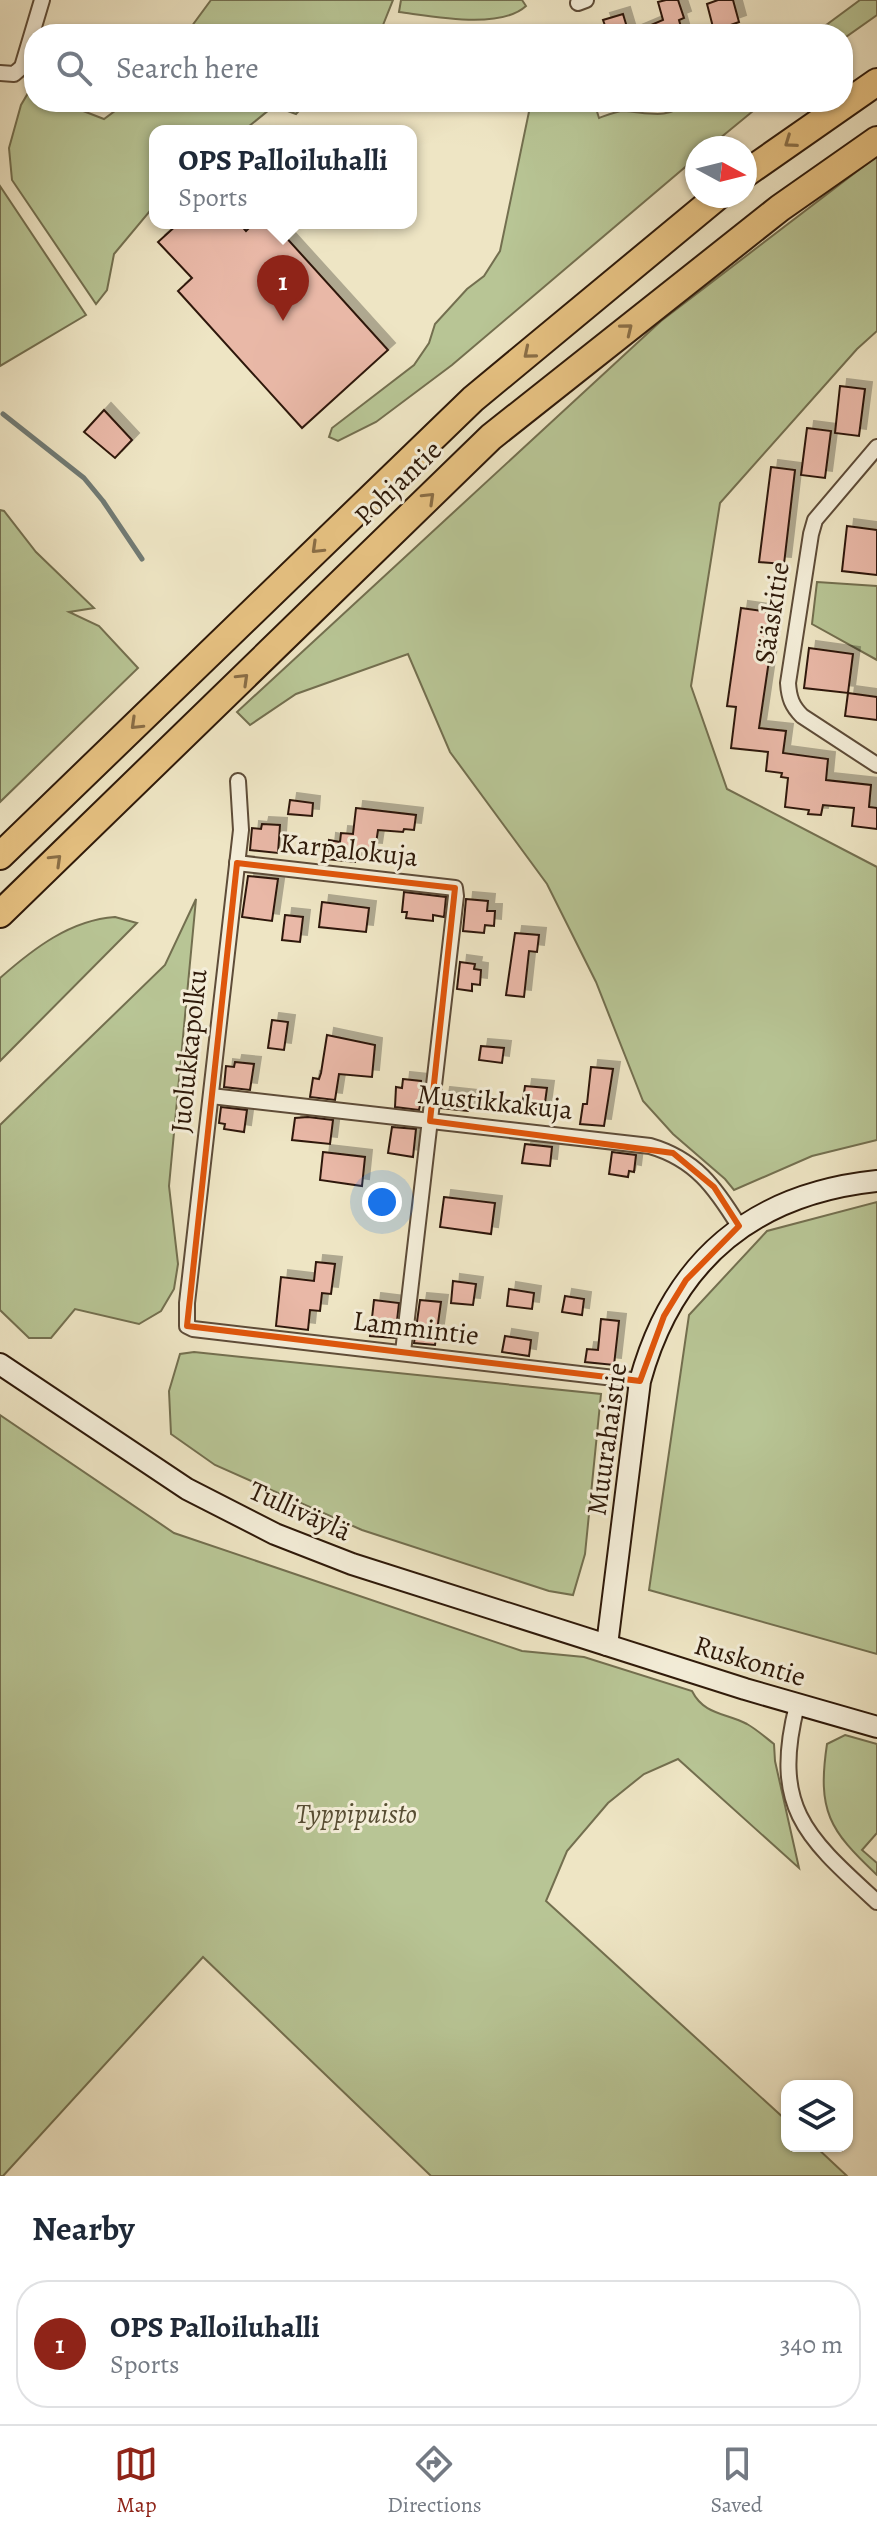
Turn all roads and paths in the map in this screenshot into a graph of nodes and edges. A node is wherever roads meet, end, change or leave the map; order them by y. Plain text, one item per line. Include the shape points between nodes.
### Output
1 (42, 0) edge
2 (35, 24) edge
3 (24, 60) edge
4 (7, 74) edge
5 (877, 82) edge
6 (853, 99) edge
7 (834, 112) edge
8 (877, 140) edge
9 (757, 166) edge
10 (704, 208) edge
11 (877, 447) edge
12 (877, 765) edge
13 (238, 781) dead end
14 (0, 856) edge
15 (237, 863) junction
16 (0, 914) edge
17 (211, 1096) junction
18 (430, 1121) junction
19 (877, 1181) edge
20 (739, 1226) junction
21 (187, 1326) joint
22 (403, 1352) junction
23 (0, 1364) edge
24 (640, 1381) junction
25 (607, 1645) junction
26 (797, 1705) junction
27 (877, 1727) edge
28 (877, 1902) edge

1 - 2 street
3 - 4 street
5 -> 6 highway
7 -> 9 highway
16 -> 8 highway, Pohjantie via 491,437 780,208
10 -> 14 highway, Pohjantie via 473,399
11 - 12 street, Sääskitie via 815,520 788,683 789,696 802,716
13 - 15 street, Juolukkapolku
15 - 17 street, Juolukkapolku
15 - 18 street, Karpalokuja via 455,888
17 - 18 street, Mustikkakuja
17 - 21 street, Juolukkapolku
18 - 20 street, Mustikkakuja via 673,1153 714,1187
18 - 22 street
19 - 20 main road, Muurahaistie via 812,1195
20 - 24 main road, Muurahaistie via 686,1280 648,1350
21 - 22 street, Lammintie
22 - 24 street, Lammintie
23 - 25 main road, Tulliväylä via 187,1489 275,1534 352,1564
24 - 25 main road, Muurahaistie
25 - 26 main road, Ruskontie
26 - 27 main road, Ruskontie
26 - 28 street via 790,1748 792,1800 805,1830

